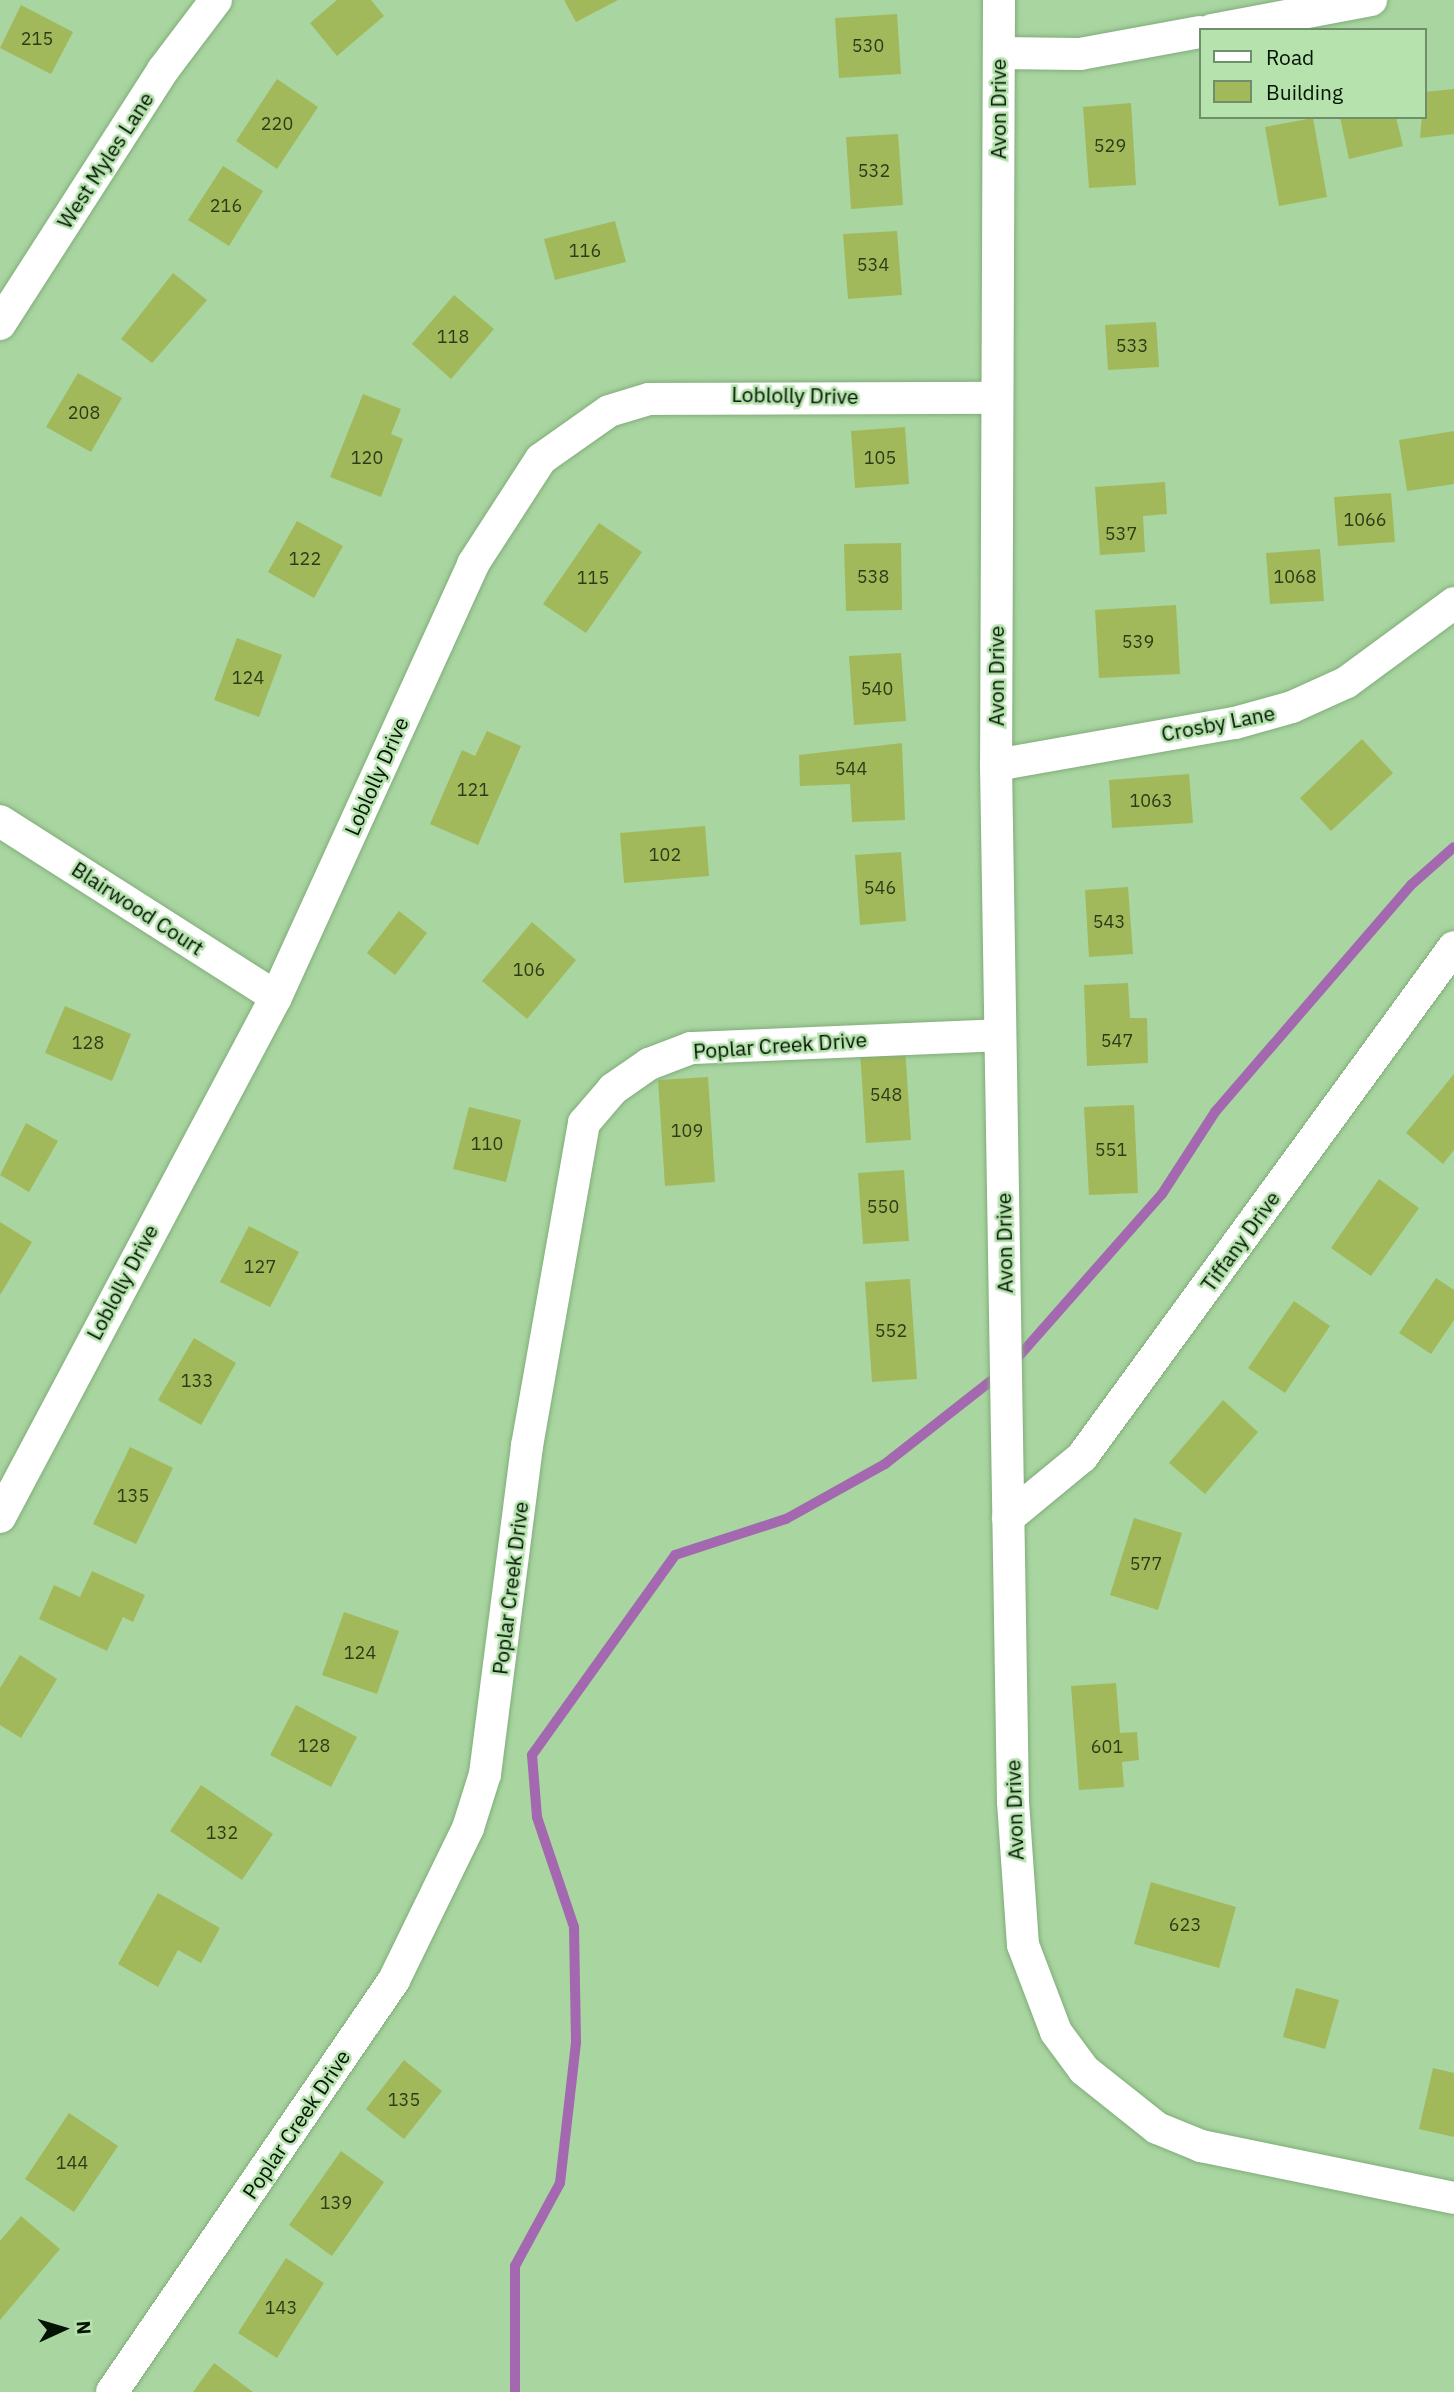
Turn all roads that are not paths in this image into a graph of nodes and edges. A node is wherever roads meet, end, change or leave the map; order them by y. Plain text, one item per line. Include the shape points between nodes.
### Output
1 (216, 0) edge
2 (999, 0) edge
3 (1371, 0) edge
4 (1223, 28) edge
5 (1198, 32) edge
6 (999, 53) junction
7 (0, 324) edge
8 (997, 398) junction
9 (1454, 603) edge
10 (996, 765) junction
11 (0, 821) edge
12 (1454, 947) edge
13 (275, 997) junction
14 (1000, 1035) junction
15 (0, 1517) edge
16 (1008, 1518) junction
17 (1454, 2198) edge
18 (111, 2392) edge

1 - 7 street, West Myles Lane via 163,70
2 - 6 street, Avon Drive
3 - 4 street
5 - 6 street via 1080,54
6 - 8 street, Avon Drive
8 - 10 street, Avon Drive
8 - 13 street, Loblolly Drive via 691,394 609,411 573,432 541,459 473,564
9 - 10 street, Crosby Lane via 1347,682 1293,707 1235,723
10 - 14 street, Avon Drive
11 - 13 street, Blairwood Court
12 - 16 street, Tiffany Drive via 1082,1457
13 - 15 street, Loblolly Drive
14 - 16 street, Avon Drive
14 - 18 street, Poplar Creek Drive via 691,1048 649,1064 613,1089 584,1123 527,1447 485,1774 468,1828 394,1980
16 - 17 street, Avon Drive via 1018,1898 1035,1990 1056,2032 1093,2078 1157,2128 1201,2146

